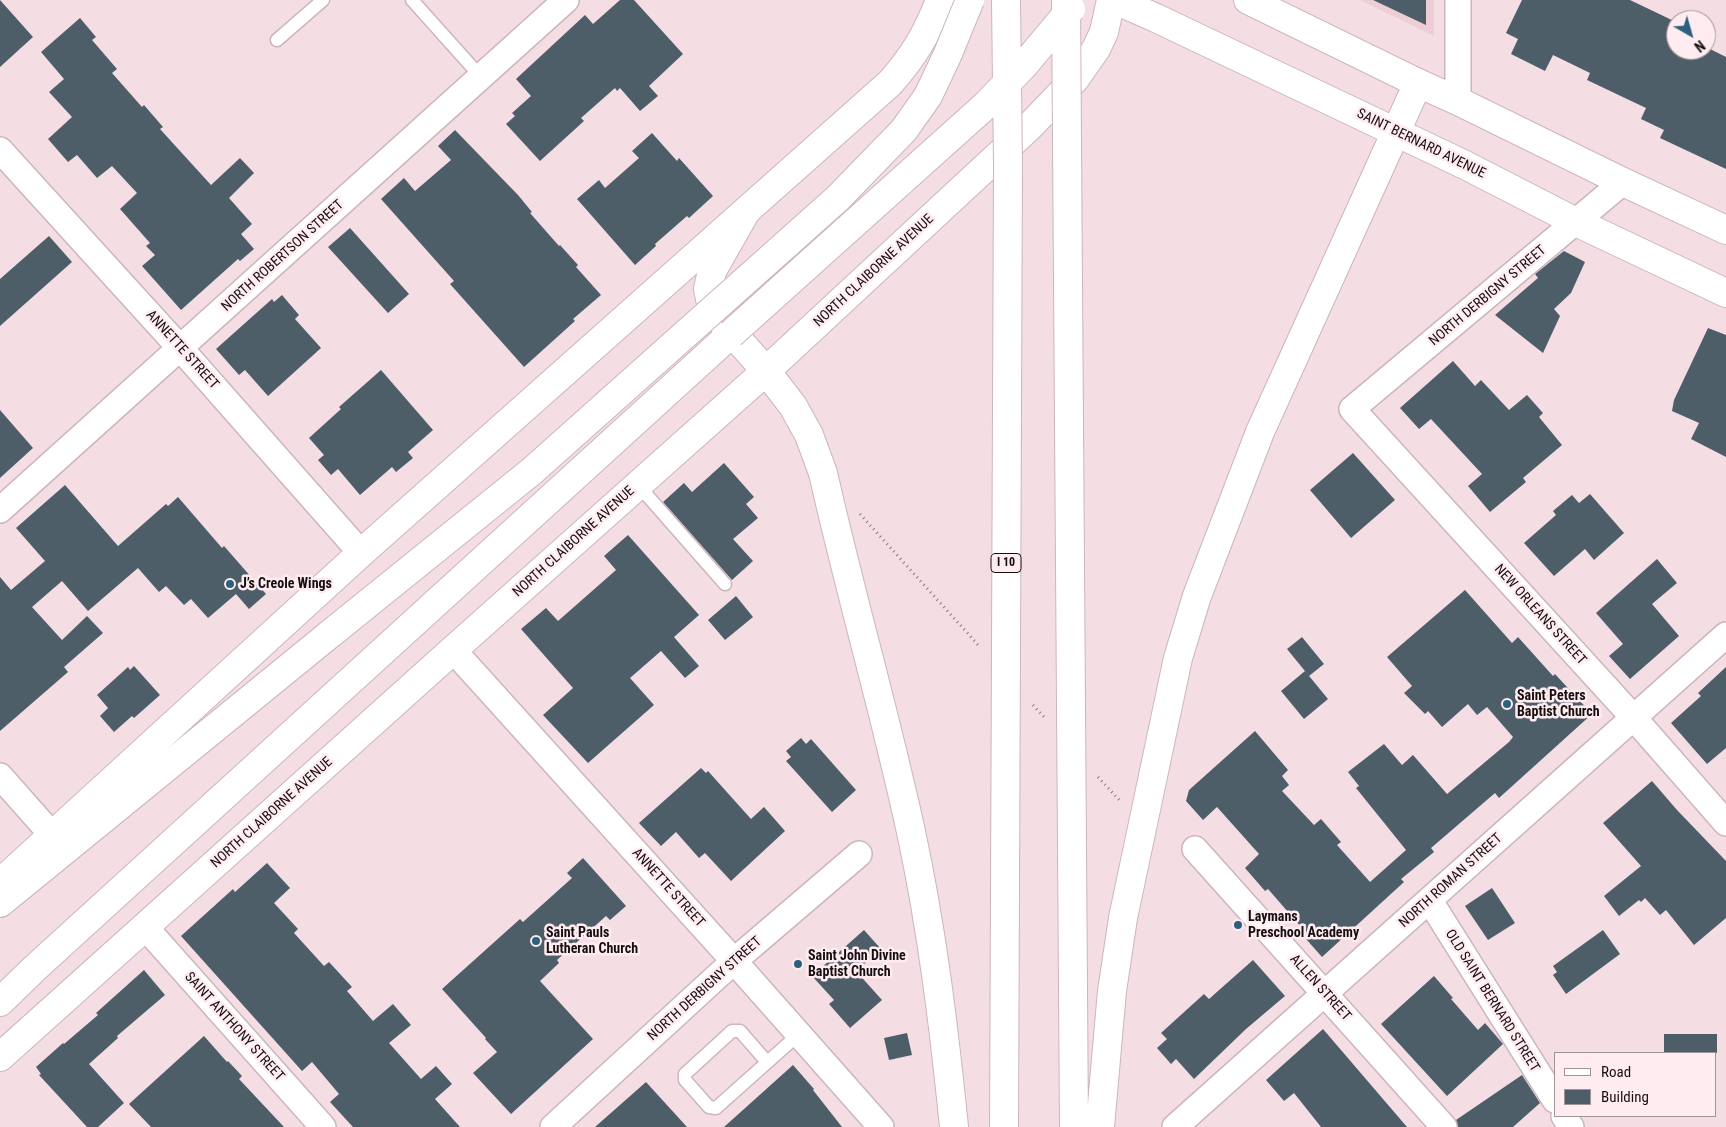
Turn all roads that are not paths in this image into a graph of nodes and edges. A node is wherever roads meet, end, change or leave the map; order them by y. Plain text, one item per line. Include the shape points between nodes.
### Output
1 (323, 0) edge
2 (412, 0) edge
3 (566, 0) edge
4 (940, 0) edge
5 (970, 0) edge
6 (1006, 0) edge
7 (1066, 0) edge
8 (1078, 0) edge
9 (1113, 0) edge
10 (1248, 0) edge
11 (1458, 0) edge
12 (277, 40) dead end
13 (481, 77) junction
14 (1418, 83) junction
15 (1458, 100) junction
16 (1396, 132) junction
17 (0, 150) edge
18 (1623, 182) junction
19 (745, 213) junction
20 (1576, 222) junction
21 (1726, 230) edge
22 (1726, 293) edge
23 (180, 349) junction
24 (766, 371) junction
25 (1352, 409) joint
26 (638, 485) junction
27 (0, 510) edge
28 (361, 553) junction
29 (725, 584) dead end
30 (1726, 635) edge
31 (453, 650) junction
32 (1633, 717) junction
33 (0, 776) edge
34 (1726, 823) edge
35 (53, 836) junction
36 (1195, 850) dead end
37 (859, 854) dead end
38 (0, 883) edge
39 (1430, 901) junction
40 (0, 903) edge
41 (146, 927) junction
42 (734, 961) junction
43 (1324, 993) junction
44 (0, 1002) edge
45 (799, 1034) junction
46 (0, 1057) edge
47 (767, 1062) junction
48 (1554, 1098) edge
49 (323, 1127) edge
50 (553, 1127) edge
51 (881, 1127) edge
52 (954, 1127) edge
53 (1004, 1127) edge
54 (1074, 1127) edge
55 (1100, 1127) edge
56 (1176, 1127) edge
57 (1444, 1127) edge

1 - 12 lane
2 - 13 lane
3 - 13 street, NORTH ROBERTSON STREET
4 - 19 main road via 924,39 890,83
5 - 40 main road, bridge via 928,96 904,130 838,198 532,471
6 - 53 main road, I 10, bridge
7 - 54 main road, bridge
8 - 44 main road, bridge via 986,105
9 - 16 main road, SAINT BERNARD AVENUE
9 - 24 main road, NORTH CLAIBORNE AVENUE via 1096,49 1075,79 1029,127
10 - 14 main road
11 - 15 street
13 - 23 street, NORTH ROBERTSON STREET
14 - 15 main road
14 - 16 main road
15 - 18 main road
16 - 20 main road, SAINT BERNARD AVENUE
16 - 55 main road, bridge via 1260,432 1197,596 1178,658 1122,918
17 - 23 street, ANNETTE STREET
18 - 20 street, NORTH DERBIGNY STREET
18 - 21 main road
19 - 24 main road via 712,271 708,289 717,316
19 - 28 main road
20 - 22 main road, SAINT BERNARD AVENUE
20 - 25 street, NORTH DERBIGNY STREET
23 - 27 street, NORTH ROBERTSON STREET
23 - 28 street, ANNETTE STREET
24 - 26 main road, NORTH CLAIBORNE AVENUE
24 - 52 main road via 793,406 809,435 823,473 884,715 933,949
25 - 32 street, NEW ORLEANS STREET
26 - 29 lane
26 - 31 main road, NORTH CLAIBORNE AVENUE
28 - 35 main road
30 - 32 street, NORTH ROMAN STREET
31 - 41 main road, NORTH CLAIBORNE AVENUE
31 - 42 street, ANNETTE STREET
32 - 34 street, NEW ORLEANS STREET
32 - 39 street, NORTH ROMAN STREET
33 - 35 street
35 - 38 main road
36 - 43 street, ALLEN STREET
37 - 42 street, NORTH DERBIGNY STREET
39 - 43 street, NORTH ROMAN STREET
39 - 48 street, OLD SAINT BERNARD STREET
41 - 46 main road, NORTH CLAIBORNE AVENUE
41 - 49 street, SAINT ANTHONY STREET
42 - 45 street, ANNETTE STREET
42 - 50 street, NORTH DERBIGNY STREET
43 - 56 street, NORTH ROMAN STREET
43 - 57 street, ALLEN STREET
45 - 47 lane
45 - 51 street, ANNETTE STREET
47 - 47 lane via 716,1108 708,1107 685,1080 685,1074 732,1031 740,1031

